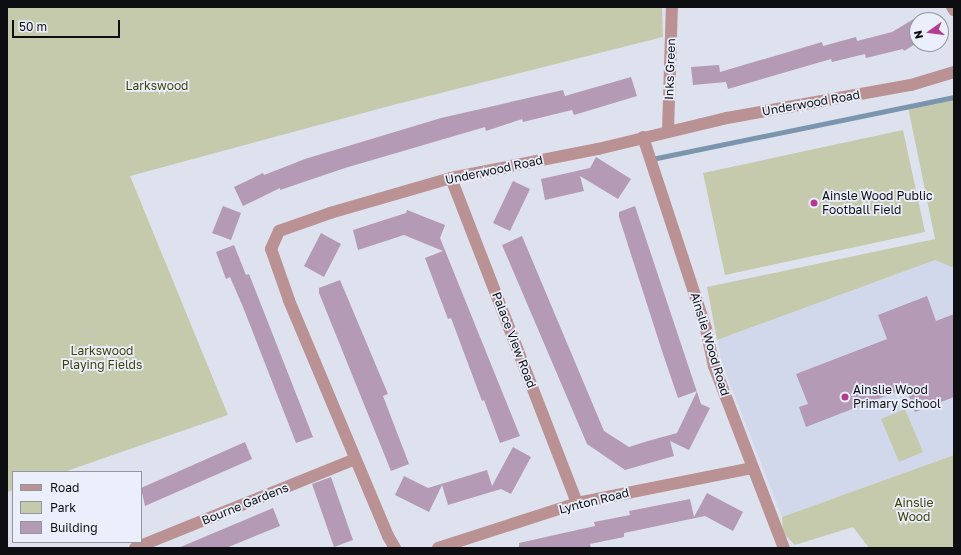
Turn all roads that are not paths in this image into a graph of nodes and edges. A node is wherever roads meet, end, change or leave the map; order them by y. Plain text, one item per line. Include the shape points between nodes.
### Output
1 (672, 7) edge
2 (952, 7) edge
3 (954, 10) edge
4 (954, 72) edge
5 (668, 131) junction
6 (643, 137) junction
7 (451, 178) junction
8 (355, 459) junction
9 (752, 468) junction
10 (578, 503) junction
11 (135, 548) edge
12 (395, 548) edge
13 (438, 548) edge
14 (784, 548) edge

1 - 5 street, Inks Green
2 - 3 street
4 - 5 street, Underwood Road via 911,85
5 - 6 street, Underwood Road
6 - 7 street, Underwood Road
6 - 9 street, Ainslie Wood Road via 706,329 714,366
7 - 8 street, Underwood Road via 278,231 271,249 289,300
7 - 10 street, Palace View Road
8 - 11 street, Bourne Gardens
8 - 12 street
9 - 10 street, Lynton Road
9 - 14 street, Ainslie Wood Road
10 - 13 street, Lynton Road

